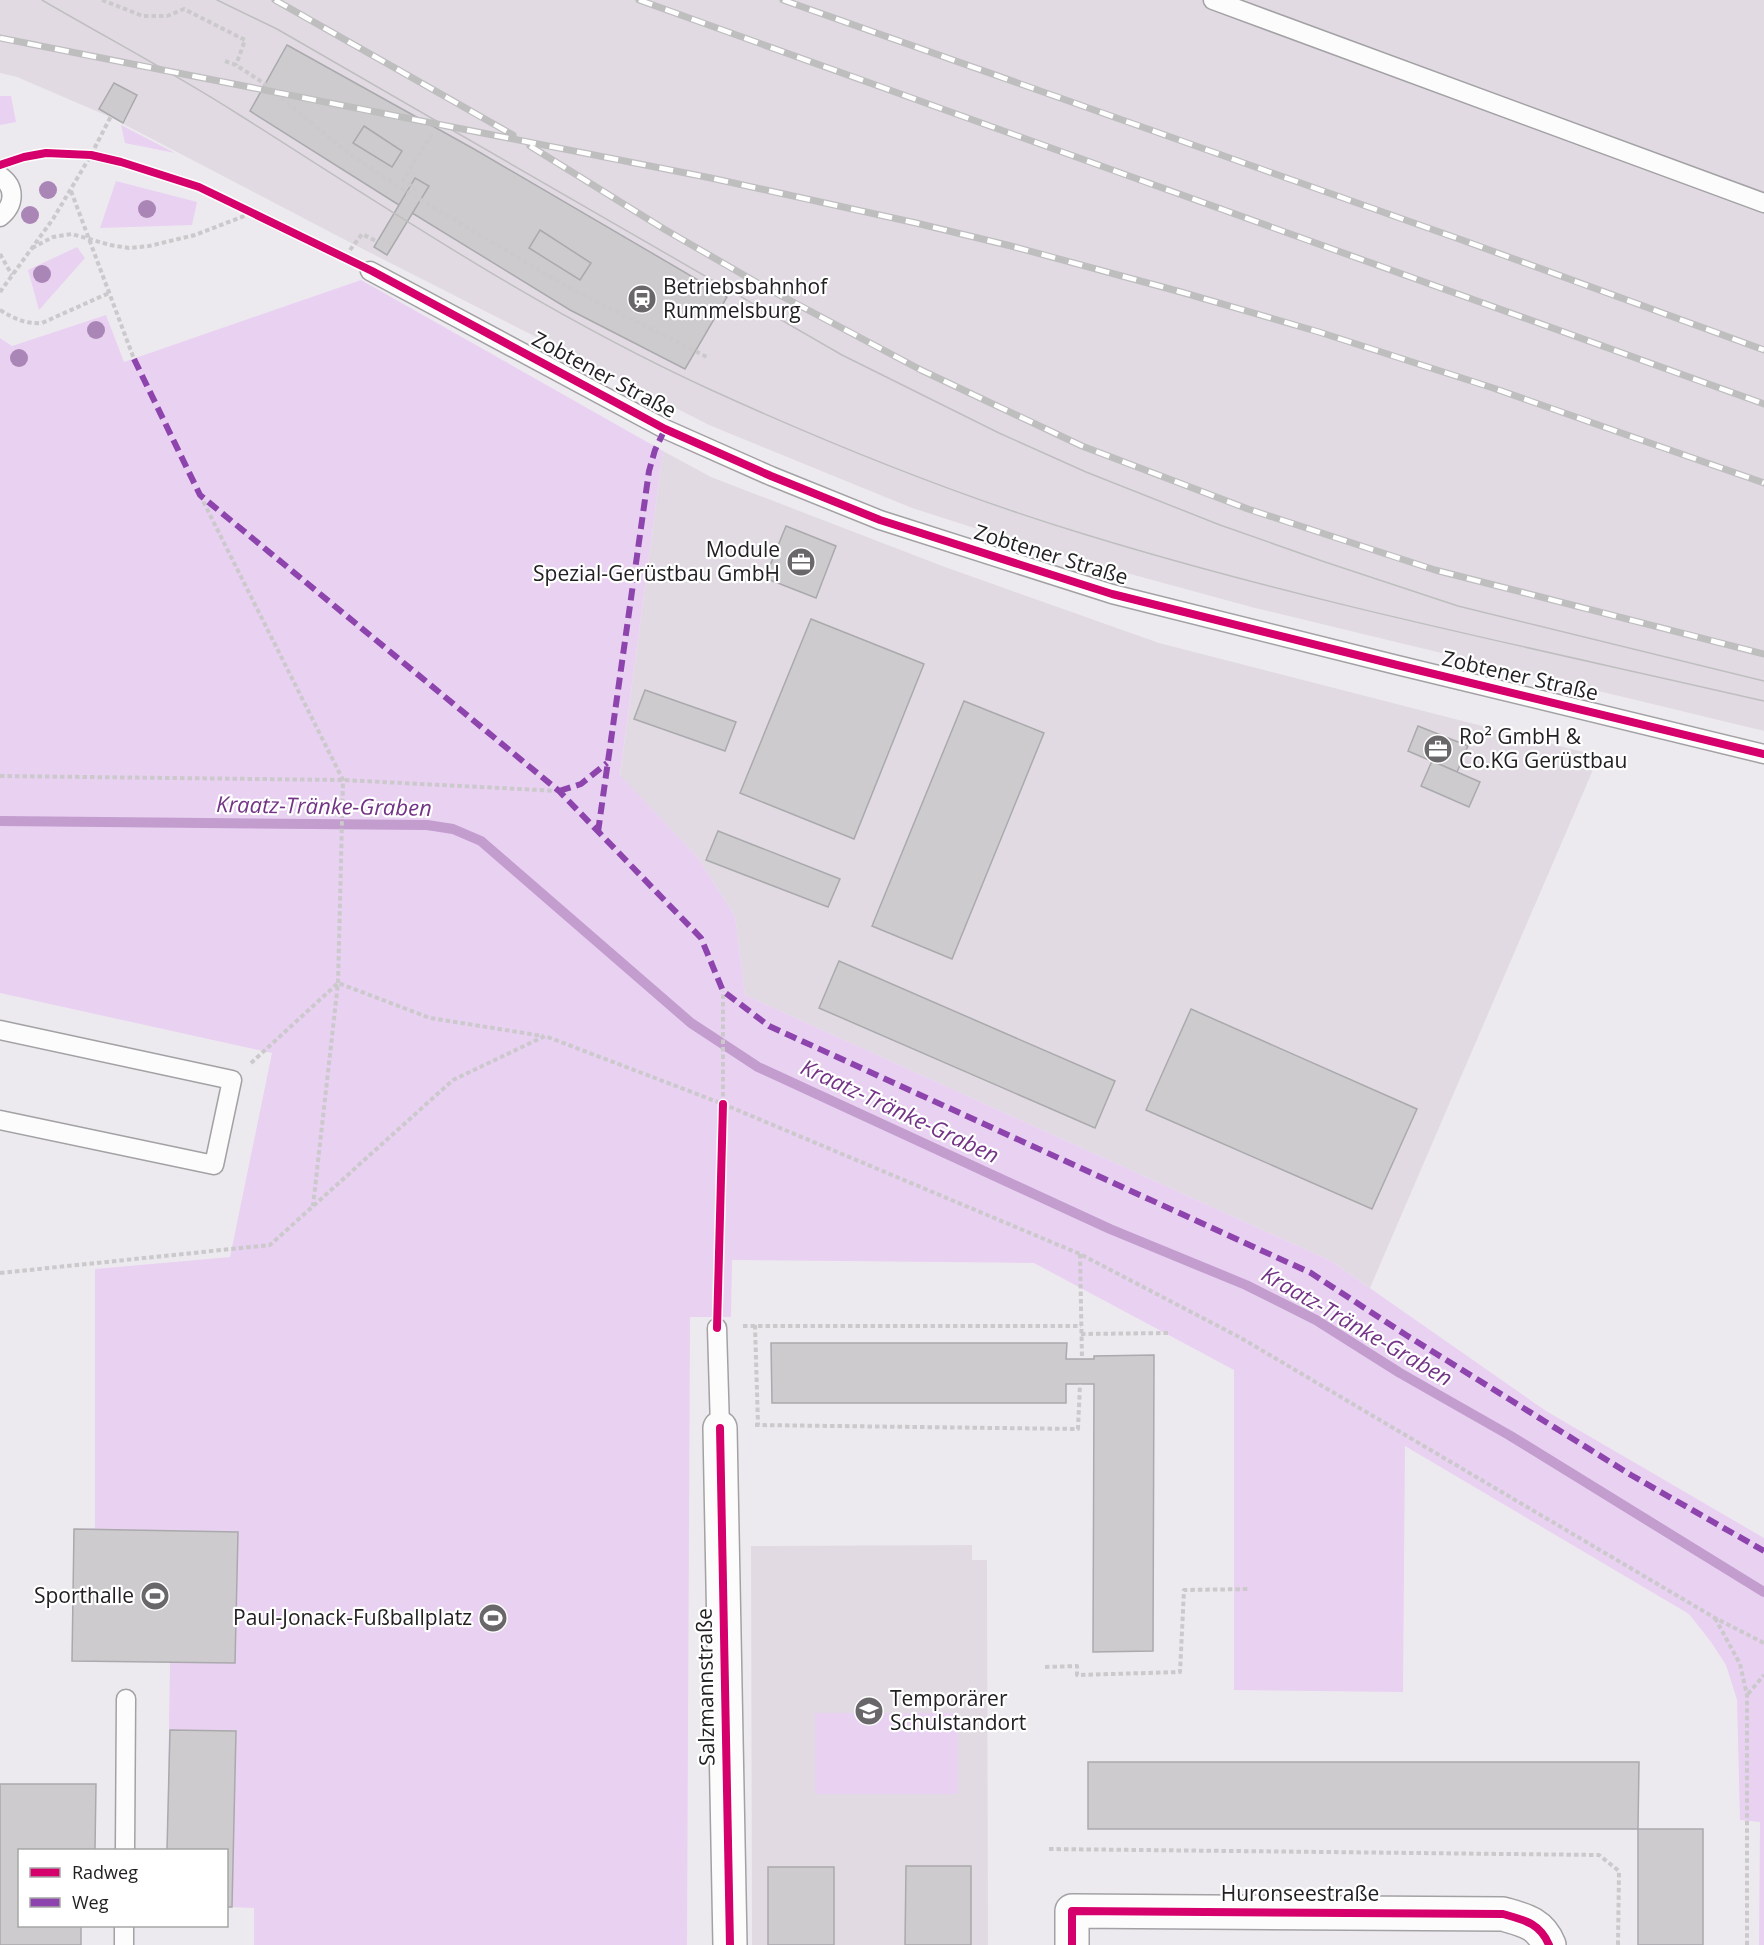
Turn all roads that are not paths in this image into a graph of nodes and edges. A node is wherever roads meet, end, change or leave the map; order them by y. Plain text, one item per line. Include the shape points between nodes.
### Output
1 (1213, 0) edge
2 (0, 176) edge
3 (1764, 203) edge
4 (0, 217) edge
5 (370, 271) road end
6 (1764, 754) edge
7 (0, 1030) edge
8 (0, 1120) edge
9 (717, 1328) road end
10 (720, 1428) joint
11 (126, 1699) dead end
12 (125, 1849) edge
13 (124, 1927) edge
14 (124, 1945) edge
15 (730, 1945) edge
16 (1072, 1945) edge
17 (1549, 1945) edge

1 - 3 lane
2 - 4 lane via 12,190 12,202
5 - 6 lane, Zobtener Straße via 665,429 880,520 1112,594
7 - 8 lane via 232,1080 214,1165
9 - 10 lane, Salzmannstraße
10 - 15 street, Salzmannstraße
11 - 12 lane
13 - 14 lane
16 - 17 street, Huronseestraße via 1072,1911 1503,1914 1532,1923

